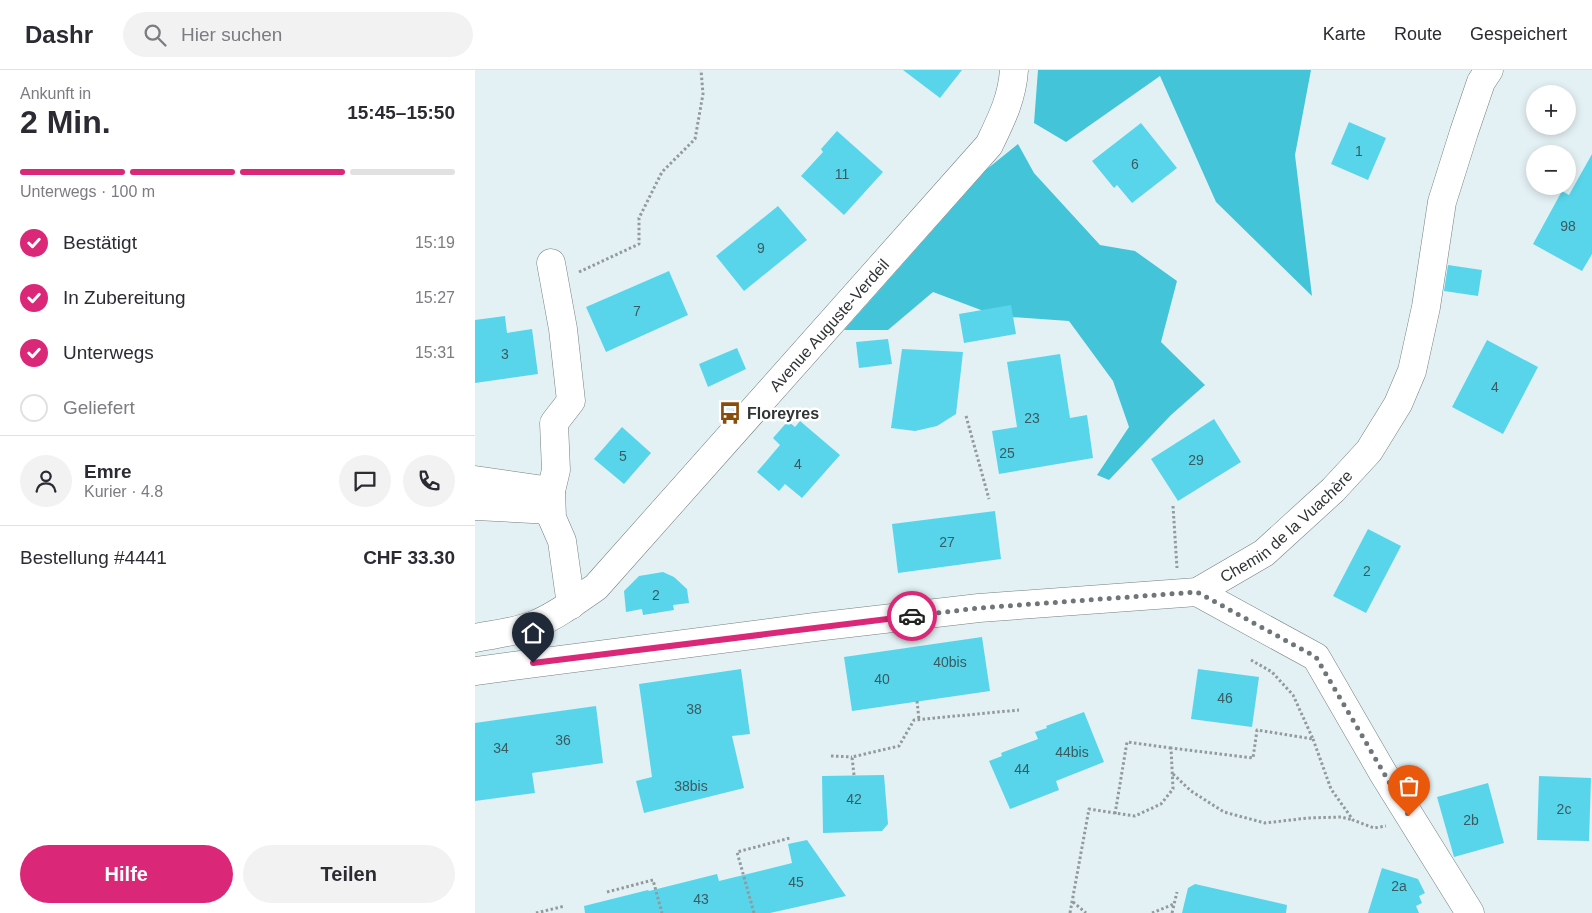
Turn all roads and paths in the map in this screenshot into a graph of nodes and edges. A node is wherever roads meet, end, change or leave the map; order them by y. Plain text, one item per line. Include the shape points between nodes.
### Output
1 (701, 70) edge
2 (1014, 70) edge
3 (1489, 70) edge
4 (553, 273) joint
5 (966, 416) dead end
6 (475, 480) edge
7 (989, 499) dead end
8 (551, 501) junction
9 (475, 506) edge
10 (1173, 506) dead end
11 (1177, 569) dead end
12 (1197, 592) junction
13 (571, 605) junction
14 (475, 638) edge
15 (1251, 660) dead end
16 (475, 671) edge
17 (917, 701) dead end
18 (1019, 710) dead end
19 (919, 720) junction
20 (1313, 739) junction
21 (1171, 748) junction
22 (831, 756) dead end
23 (853, 757) junction
24 (1173, 773) junction
25 (853, 775) dead end
26 (1115, 814) junction
27 (1409, 816) junction
28 (1353, 820) junction
29 (790, 838) dead end
30 (607, 892) dead end
31 (1177, 892) dead end
32 (1073, 901) junction
33 (1174, 904) junction
34 (565, 906) dead end
35 (536, 913) edge
36 (662, 913) edge
37 (754, 913) edge
38 (1070, 913) edge
39 (1085, 913) edge
40 (1152, 913) edge
41 (1172, 913) edge
42 (1470, 913) edge

1 - 4 path via 703,94 695,139 663,172 639,218 639,244
2 - 13 street, Avenue Auguste-Verdeil via 1013,88 989,146 596,587
3 - 12 street, Chemin de la Vuachère via 1481,82 1442,202 1426,307 1412,371 1398,404 1369,452 1333,490 1264,553
4 - 8 street via 571,401 554,423 556,470
5 - 7 path
6 - 8 street
8 - 9 street
8 - 13 street via 551,518 562,541
10 - 11 path
12 - 16 street via 970,609
12 - 27 street, Chemin de la Vuachère via 1316,657
13 - 14 street, Avenue Auguste-Verdeil via 535,624
15 - 20 path via 1272,672 1293,695
17 - 19 path
18 - 19 path
19 - 23 path via 914,720 899,746
20 - 21 path via 1257,730 1253,758
20 - 28 path via 1331,790
21 - 24 path
21 - 26 path via 1127,742
22 - 23 path
23 - 25 path
24 - 26 path via 1173,788 1161,804 1135,816
24 - 28 path via 1191,791 1224,812 1265,823 1316,817
26 - 32 path via 1089,809
27 - 28 path via 1392,825 1374,828
27 - 42 street, Chemin de la Vuachère
29 - 37 path via 737,852
30 - 36 path via 653,880
31 - 33 path
32 - 38 path
32 - 39 path
33 - 40 path
33 - 41 path
34 - 35 path

